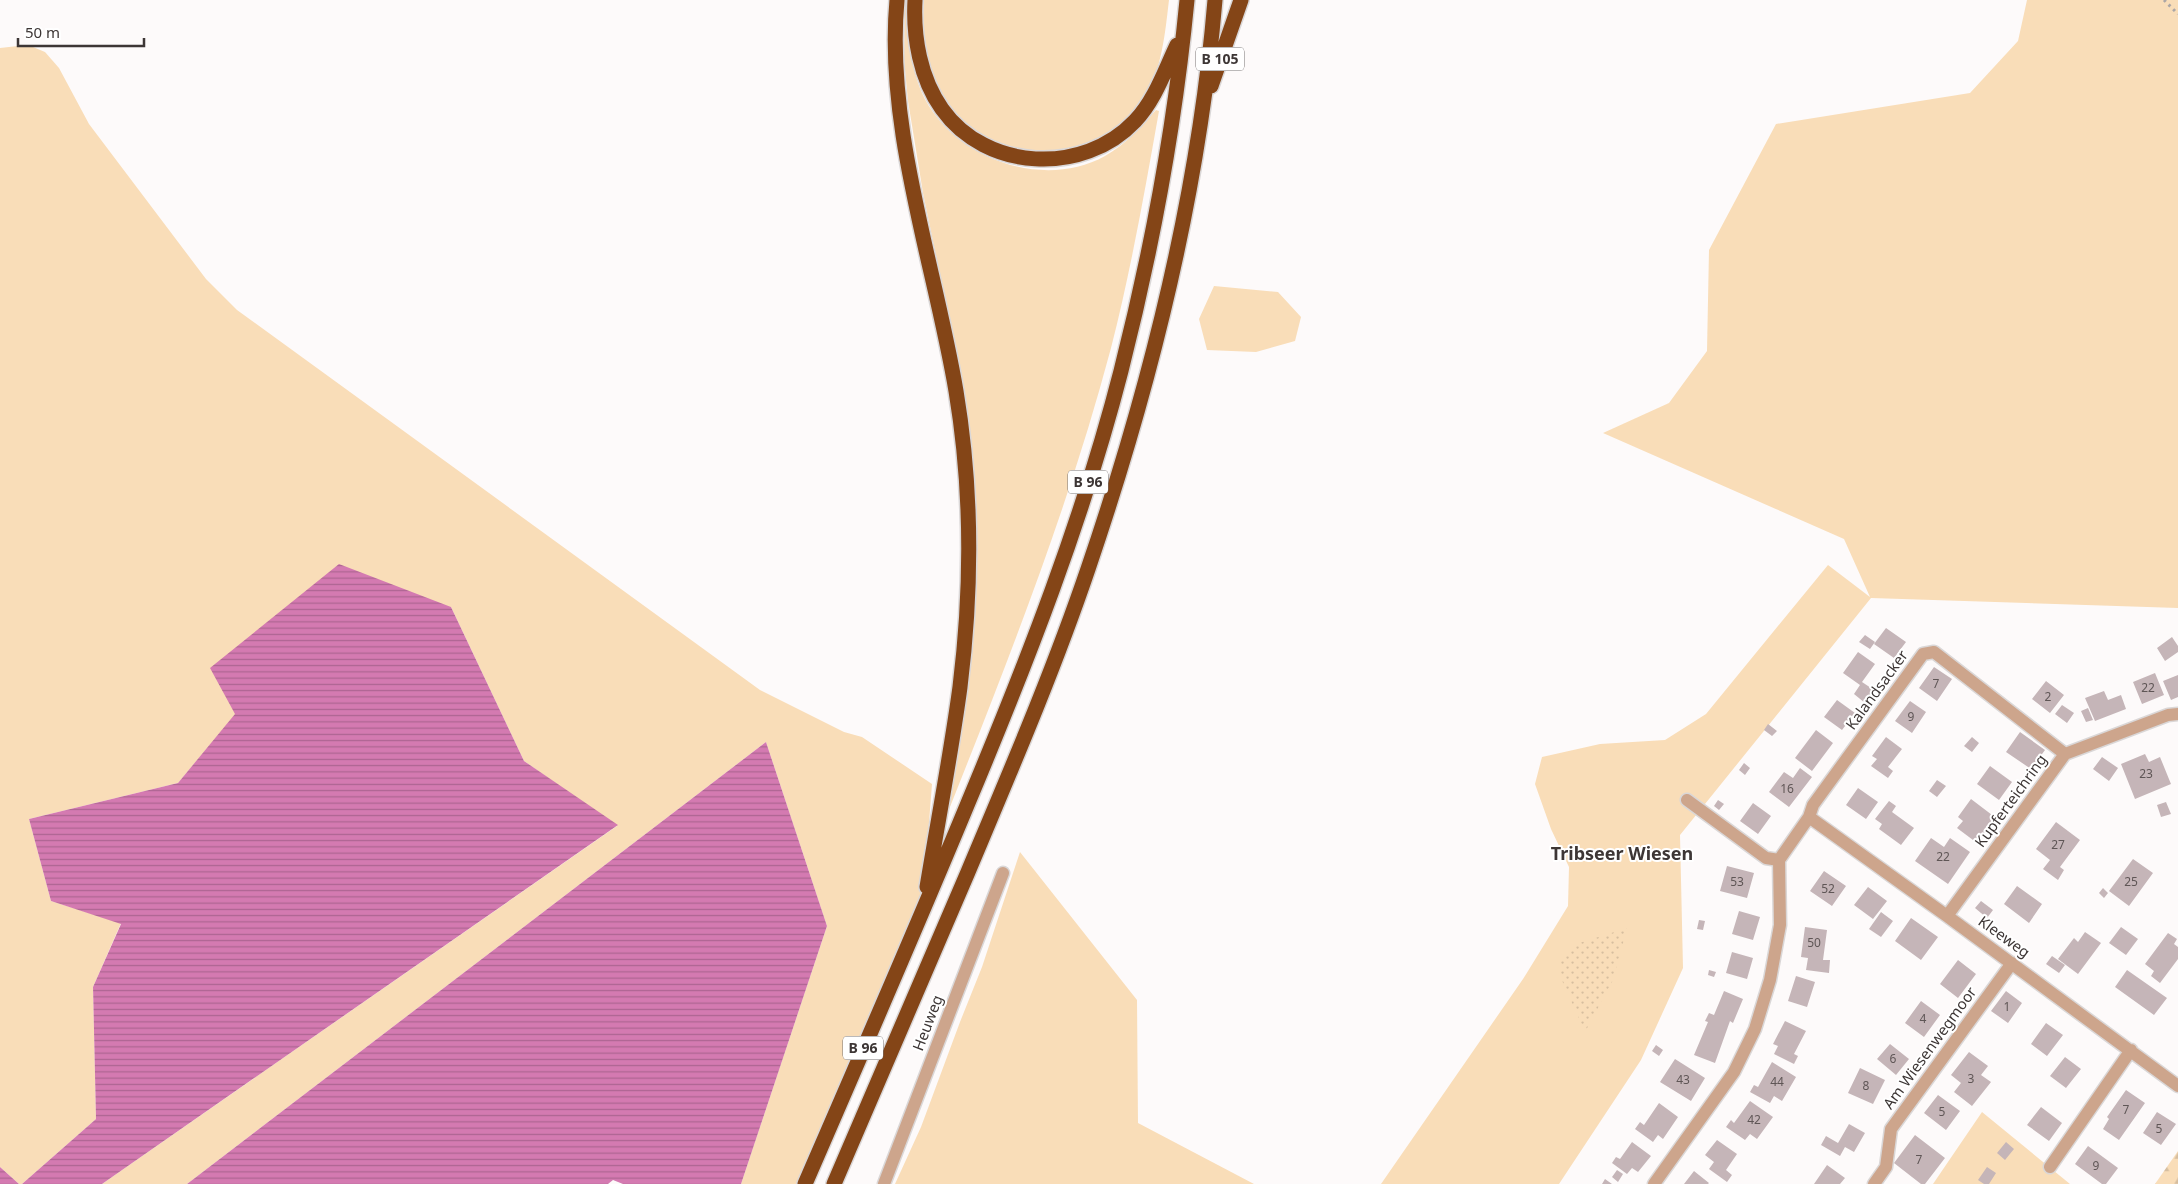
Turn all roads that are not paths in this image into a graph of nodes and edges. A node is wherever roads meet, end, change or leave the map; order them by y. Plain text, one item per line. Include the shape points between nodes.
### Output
1 (897, 0) edge
2 (915, 0) edge
3 (1187, 0) edge
4 (1215, 0) edge
5 (1241, 0) edge
6 (1184, 30) junction
7 (1200, 118) junction
8 (2178, 714) edge
9 (2065, 754) junction
10 (1687, 800) dead end
11 (1809, 817) junction
12 (1779, 860) junction
13 (1004, 873) dead end
14 (922, 913) junction
15 (1947, 916) junction
16 (2012, 963) junction
17 (2131, 1050) junction
18 (2178, 1086) edge
19 (2050, 1167) dead end
20 (804, 1184) edge
21 (834, 1184) edge
22 (884, 1184) edge
23 (1654, 1184) edge
24 (1874, 1184) edge

1 - 14 highway, B 96 via 899,101 956,391 965,467 968,552 960,687
2 - 6 highway, B 96 via 918,50 926,80 942,109 983,145 1006,154 1037,160 1065,159 1091,150 1115,138 1135,122 1152,99
3 - 6 highway, B 96
4 - 7 highway, B 96
5 - 7 highway, B 105
6 - 14 highway, B 96 via 1163,173 1141,289 1093,466 1028,658
7 - 21 highway, B 96 via 1168,294 1125,453 1088,570 1017,757
8 - 9 street, Kupferteichring
9 - 11 street, Kalandsacker via 1934,652 1923,654 1814,805
9 - 15 street, Kupferteichring
10 - 12 street via 1766,858
11 - 12 street
11 - 15 street, Kleeweg
12 - 23 street via 1780,925 1770,980 1755,1029 1734,1072
13 - 22 street, Heuweg
14 - 20 highway, B 96
15 - 16 street, Kleeweg
16 - 17 street, Kleeweg
16 - 24 street, Am Wiesenwegmoor via 1891,1129 1886,1167
17 - 18 street, Kleeweg
17 - 19 street

